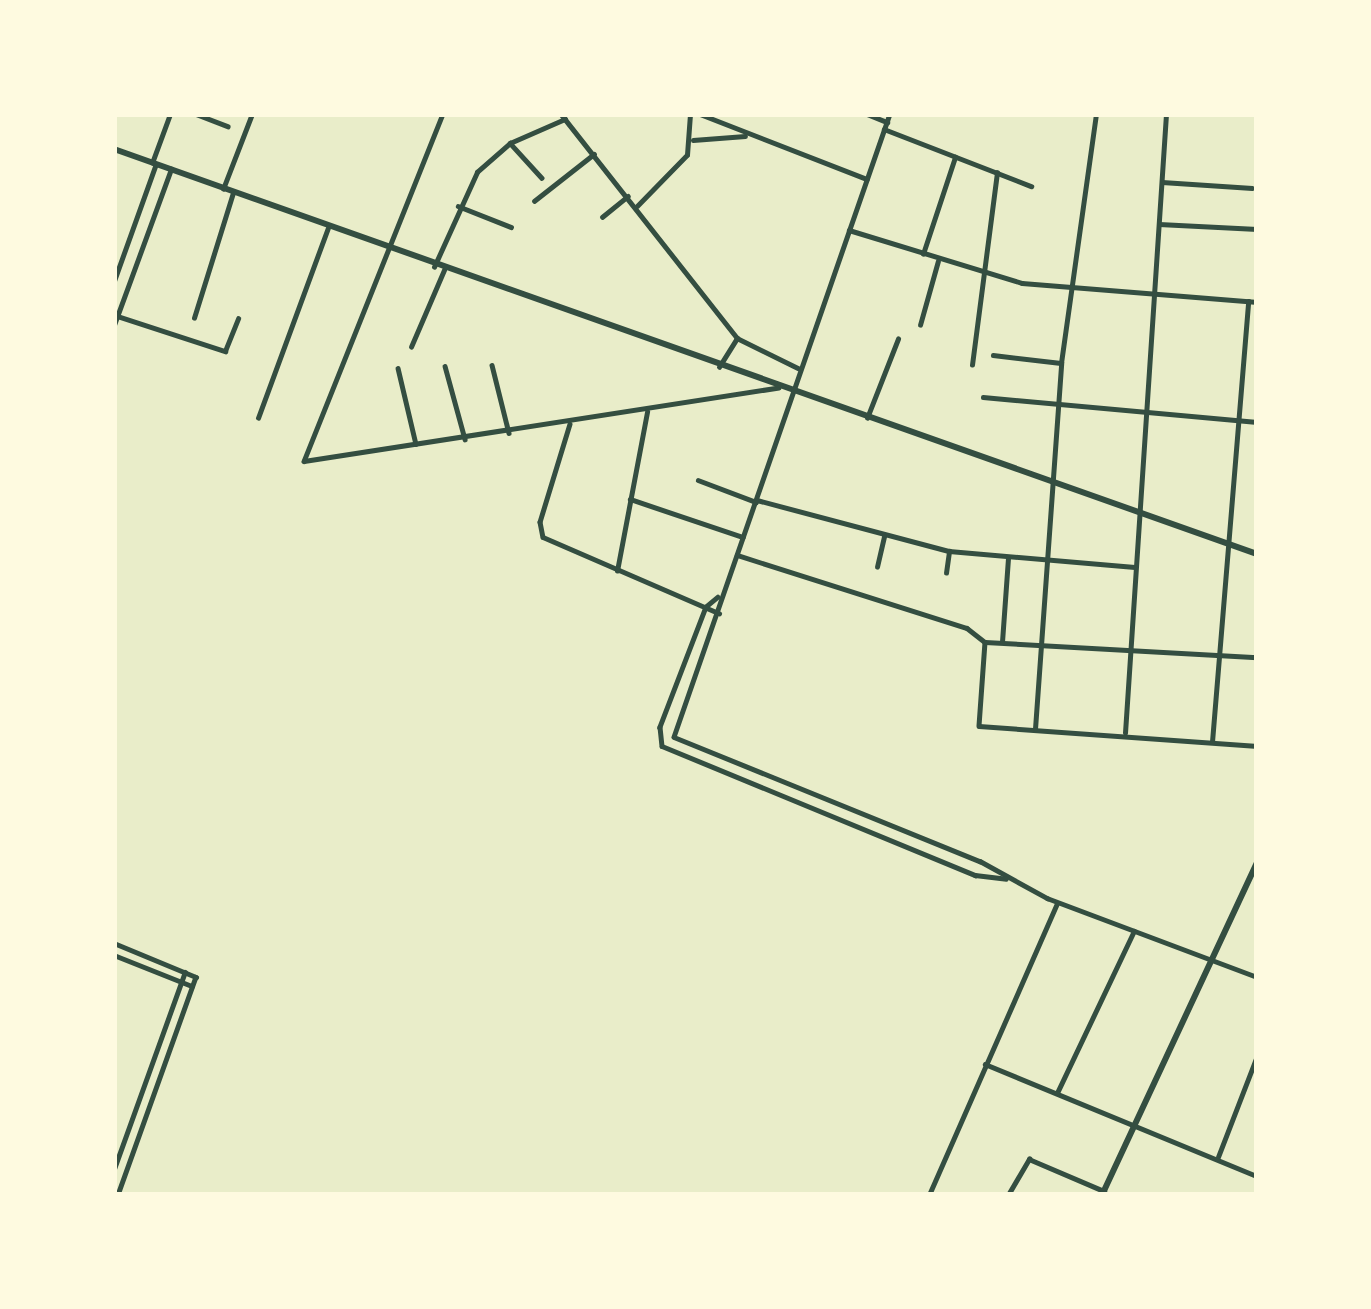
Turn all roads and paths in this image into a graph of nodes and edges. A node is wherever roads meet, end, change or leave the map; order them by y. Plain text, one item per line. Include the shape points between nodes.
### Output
1 (170, 114) edge
2 (252, 114) edge
3 (443, 114) edge
4 (690, 114) edge
5 (700, 114) edge
6 (867, 114) edge
7 (1096, 114) edge
8 (1166, 114) edge
9 (201, 115) edge
10 (563, 116) edge
11 (887, 122) edge
12 (228, 126) dead end
13 (750, 136) junction
14 (693, 140) junction
15 (510, 143) junction
16 (114, 148) edge
17 (594, 154) junction
18 (955, 157) junction
19 (154, 164) junction
20 (171, 170) junction
21 (997, 173) junction
22 (542, 178) dead end
23 (866, 179) junction
24 (1162, 182) junction
25 (1031, 186) dead end
26 (1252, 188) dead end
27 (223, 189) junction
28 (233, 193) junction
29 (628, 196) junction
30 (533, 201) dead end
31 (458, 206) junction
32 (636, 206) junction
33 (602, 217) dead end
34 (1159, 224) junction
35 (511, 227) dead end
36 (328, 228) junction
37 (849, 230) junction
38 (1257, 230) edge
39 (385, 249) junction
40 (923, 255) junction
41 (938, 261) junction
42 (434, 267) junction
43 (444, 270) junction
44 (984, 274) junction
45 (114, 280) edge
46 (1070, 289) junction
47 (1154, 296) junction
48 (1248, 301) junction
49 (1257, 302) edge
50 (117, 316) junction
51 (194, 318) dead end
52 (238, 318) dead end
53 (114, 325) edge
54 (920, 326) dead end
55 (737, 338) junction
56 (898, 339) dead end
57 (412, 347) dead end
58 (993, 355) dead end
59 (1061, 363) junction
60 (491, 365) dead end
61 (972, 365) dead end
62 (445, 366) dead end
63 (719, 367) junction
64 (398, 368) dead end
65 (800, 369) junction
66 (778, 388) junction
67 (792, 392) junction
68 (983, 398) dead end
69 (1058, 407) junction
70 (647, 412) junction
71 (1146, 415) junction
72 (258, 418) dead end
73 (867, 418) junction
74 (1239, 421) junction
75 (1257, 422) edge
76 (571, 424) junction
77 (509, 433) junction
78 (465, 439) junction
79 (416, 446) junction
80 (698, 480) dead end
81 (1054, 482) junction
82 (630, 499) junction
83 (757, 501) junction
84 (1137, 511) junction
85 (884, 536) junction
86 (743, 537) junction
87 (1230, 544) junction
88 (949, 551) junction
89 (1257, 554) edge
90 (736, 555) junction
91 (1008, 557) junction
92 (1048, 561) junction
93 (877, 567) dead end
94 (1134, 567) junction
95 (617, 571) junction
96 (946, 573) dead end
97 (720, 596) junction
98 (706, 607) junction
99 (719, 613) junction
100 (985, 642) junction
101 (1002, 642) junction
102 (1041, 644) junction
103 (1130, 648) junction
104 (1221, 654) junction
105 (1257, 657) edge
106 (683, 668) junction
107 (696, 673) junction
108 (1035, 729) junction
109 (1125, 733) junction
110 (1212, 742) junction
111 (1257, 746) edge
112 (1257, 862) edge
113 (1006, 879) junction
114 (1057, 902) junction
115 (1134, 931) junction
116 (114, 943) edge
117 (114, 955) edge
118 (1212, 959) junction
119 (185, 972) junction
120 (1257, 977) edge
121 (181, 982) junction
122 (192, 986) junction
123 (1257, 1056) edge
124 (984, 1064) junction
125 (1057, 1093) junction
126 (1134, 1127) junction
127 (1217, 1160) junction
128 (114, 1169) edge
129 (1257, 1176) edge
130 (1103, 1193) edge
131 (118, 1195) edge
132 (928, 1195) edge
133 (1008, 1195) edge

1 - 19 street
2 - 27 street
3 - 39 street
4 - 14 street
5 - 13 street
6 - 11 street
7 - 46 street
8 - 24 street
9 - 12 street
10 - 15 street
10 - 17 street
11 - 18 street
11 - 23 street
13 - 14 street
13 - 23 street
14 - 32 street
15 - 22 street
15 - 31 street via 477,172
16 - 19 street
17 - 29 street
17 - 30 street
18 - 21 street
18 - 40 street
19 - 20 street
19 - 45 street
20 - 27 street
20 - 50 street
21 - 25 street
21 - 44 street
23 - 37 street
24 - 26 street
24 - 34 street
27 - 28 street
28 - 36 street
28 - 51 street
29 - 32 street
29 - 33 street
31 - 35 street
31 - 42 street
32 - 55 street
34 - 38 street
34 - 47 street
36 - 39 street
36 - 72 street
37 - 40 street
37 - 65 street
39 - 42 street
39 - 79 street via 302,459
40 - 41 street
41 - 44 street
41 - 54 street
42 - 43 street
43 - 57 street
43 - 63 street
44 - 46 street
44 - 61 street
46 - 47 street
46 - 59 street
47 - 48 street
47 - 71 street
48 - 49 street
48 - 74 street
50 - 52 street via 225,351
50 - 53 street
55 - 63 street
55 - 65 street
56 - 73 street
58 - 59 street
59 - 69 street
60 - 77 street
62 - 78 street
63 - 66 street
64 - 79 street
65 - 67 street
66 - 67 street
66 - 70 street
67 - 73 street
67 - 83 street
68 - 69 street
69 - 71 street
69 - 81 street
70 - 76 street
70 - 82 street
71 - 74 street
71 - 84 street
73 - 81 street
74 - 75 street
74 - 87 street
76 - 77 street
76 - 95 street via 540,530 555,546
77 - 78 street
78 - 79 street
80 - 83 street
81 - 84 street
81 - 92 street
82 - 86 street
82 - 95 street
83 - 85 street
83 - 86 street
84 - 87 street
84 - 94 street
85 - 88 street
85 - 93 street
86 - 90 street
87 - 89 street
87 - 104 street
88 - 91 street
88 - 96 street
90 - 97 street
90 - 100 street via 967,628
91 - 92 street
91 - 101 street
92 - 94 street
92 - 102 street
94 - 103 street
95 - 98 street
97 - 98 street
97 - 99 street
98 - 99 street
98 - 106 street
99 - 107 street
100 - 101 street
100 - 108 street via 980,726
101 - 102 street
102 - 103 street
102 - 108 street
103 - 104 street
103 - 109 street
104 - 105 street
104 - 110 street
106 - 107 street
106 - 113 street via 660,727 662,746 975,875
107 - 113 street via 675,739 980,861
108 - 109 street
109 - 110 street
110 - 111 street
112 - 118 street
113 - 114 street
114 - 115 street
114 - 124 street
115 - 118 street
115 - 125 street
116 - 119 street
117 - 121 street
118 - 120 street
118 - 126 street
119 - 121 street
119 - 122 street via 196,977
121 - 122 street
121 - 128 street
122 - 131 street
123 - 127 street
124 - 125 street
124 - 132 street
125 - 126 street
126 - 127 street
126 - 130 street
127 - 129 street
130 - 133 street via 1029,1160

